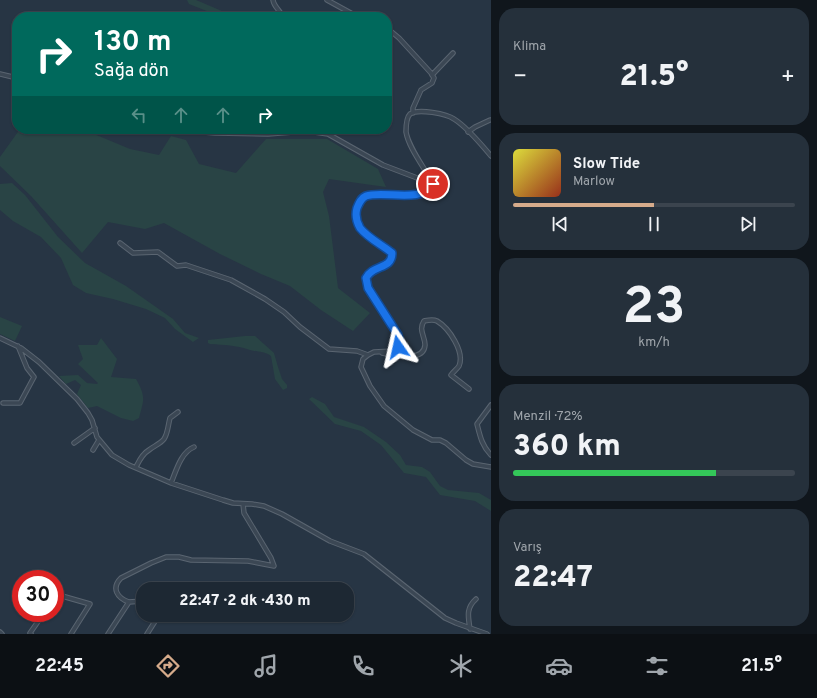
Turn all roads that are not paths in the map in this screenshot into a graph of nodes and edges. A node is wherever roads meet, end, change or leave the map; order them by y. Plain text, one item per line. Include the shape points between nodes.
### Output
1 (273, 0) edge
2 (327, 0) edge
3 (280, 12) edge
4 (349, 12) edge
5 (392, 33) edge
6 (453, 53) dead end
7 (0, 74) edge
8 (432, 75) junction
9 (12, 77) edge
10 (413, 113) junction
11 (490, 120) edge
12 (468, 132) junction
13 (328, 134) edge
14 (491, 156) edge
15 (433, 184) junction
16 (120, 244) dead end
17 (0, 338) edge
18 (18, 346) junction
19 (375, 352) junction
20 (368, 355) junction
21 (469, 390) dead end
22 (3, 403) dead end
23 (491, 405) edge
24 (178, 412) dead end
25 (95, 428) junction
26 (99, 440) junction
27 (74, 443) dead end
28 (194, 447) dead end
29 (93, 450) dead end
30 (491, 455) edge
31 (491, 467) edge
32 (136, 468) junction
33 (171, 483) junction
34 (243, 504) junction
35 (64, 597) edge
36 (476, 599) dead end
37 (129, 602) junction
38 (136, 602) edge
39 (38, 622) edge
40 (155, 622) edge
41 (470, 628) junction
42 (31, 634) edge
43 (71, 634) edge
44 (108, 634) edge
45 (147, 634) edge
46 (487, 634) edge

1 - 3 street
2 - 4 street
5 - 8 street
6 - 8 street
7 - 9 street
8 - 10 street via 432,84 421,90
10 - 12 street via 448,115
10 - 15 street via 408,116 406,132 411,146
11 - 12 street
12 - 14 street
13 - 15 street via 383,165
15 - 19 street via 430,189 423,192 366,196 359,201 355,213 361,229 392,253 389,262 373,270 366,278 400,343 393,351
16 - 20 street via 133,253 158,252 177,266 186,265 231,280 265,298 329,348
17 - 18 street
18 - 22 street via 27,368 34,377 20,403
18 - 25 street via 39,362 77,399
19 - 20 street
19 - 21 street via 404,357 416,356 425,346 422,324 431,320 437,322 450,333 460,355 459,365 451,375
20 - 31 street via 363,359 361,367 384,406 413,430 432,440 446,443 472,464
23 - 30 street via 477,424 480,439
24 - 32 street via 170,418 164,439 147,451
25 - 26 street
25 - 27 street
26 - 29 street
26 - 32 street via 112,455
28 - 33 street via 189,449 181,460
32 - 33 street
33 - 34 street
34 - 37 street via 244,513 274,566 248,561 166,557 121,578 115,590 118,596
34 - 41 street via 268,508 330,541 364,554 435,611
35 - 43 street via 90,604
36 - 41 street via 468,609
37 - 38 street
37 - 44 street
39 - 42 street
40 - 45 street
41 - 46 street

